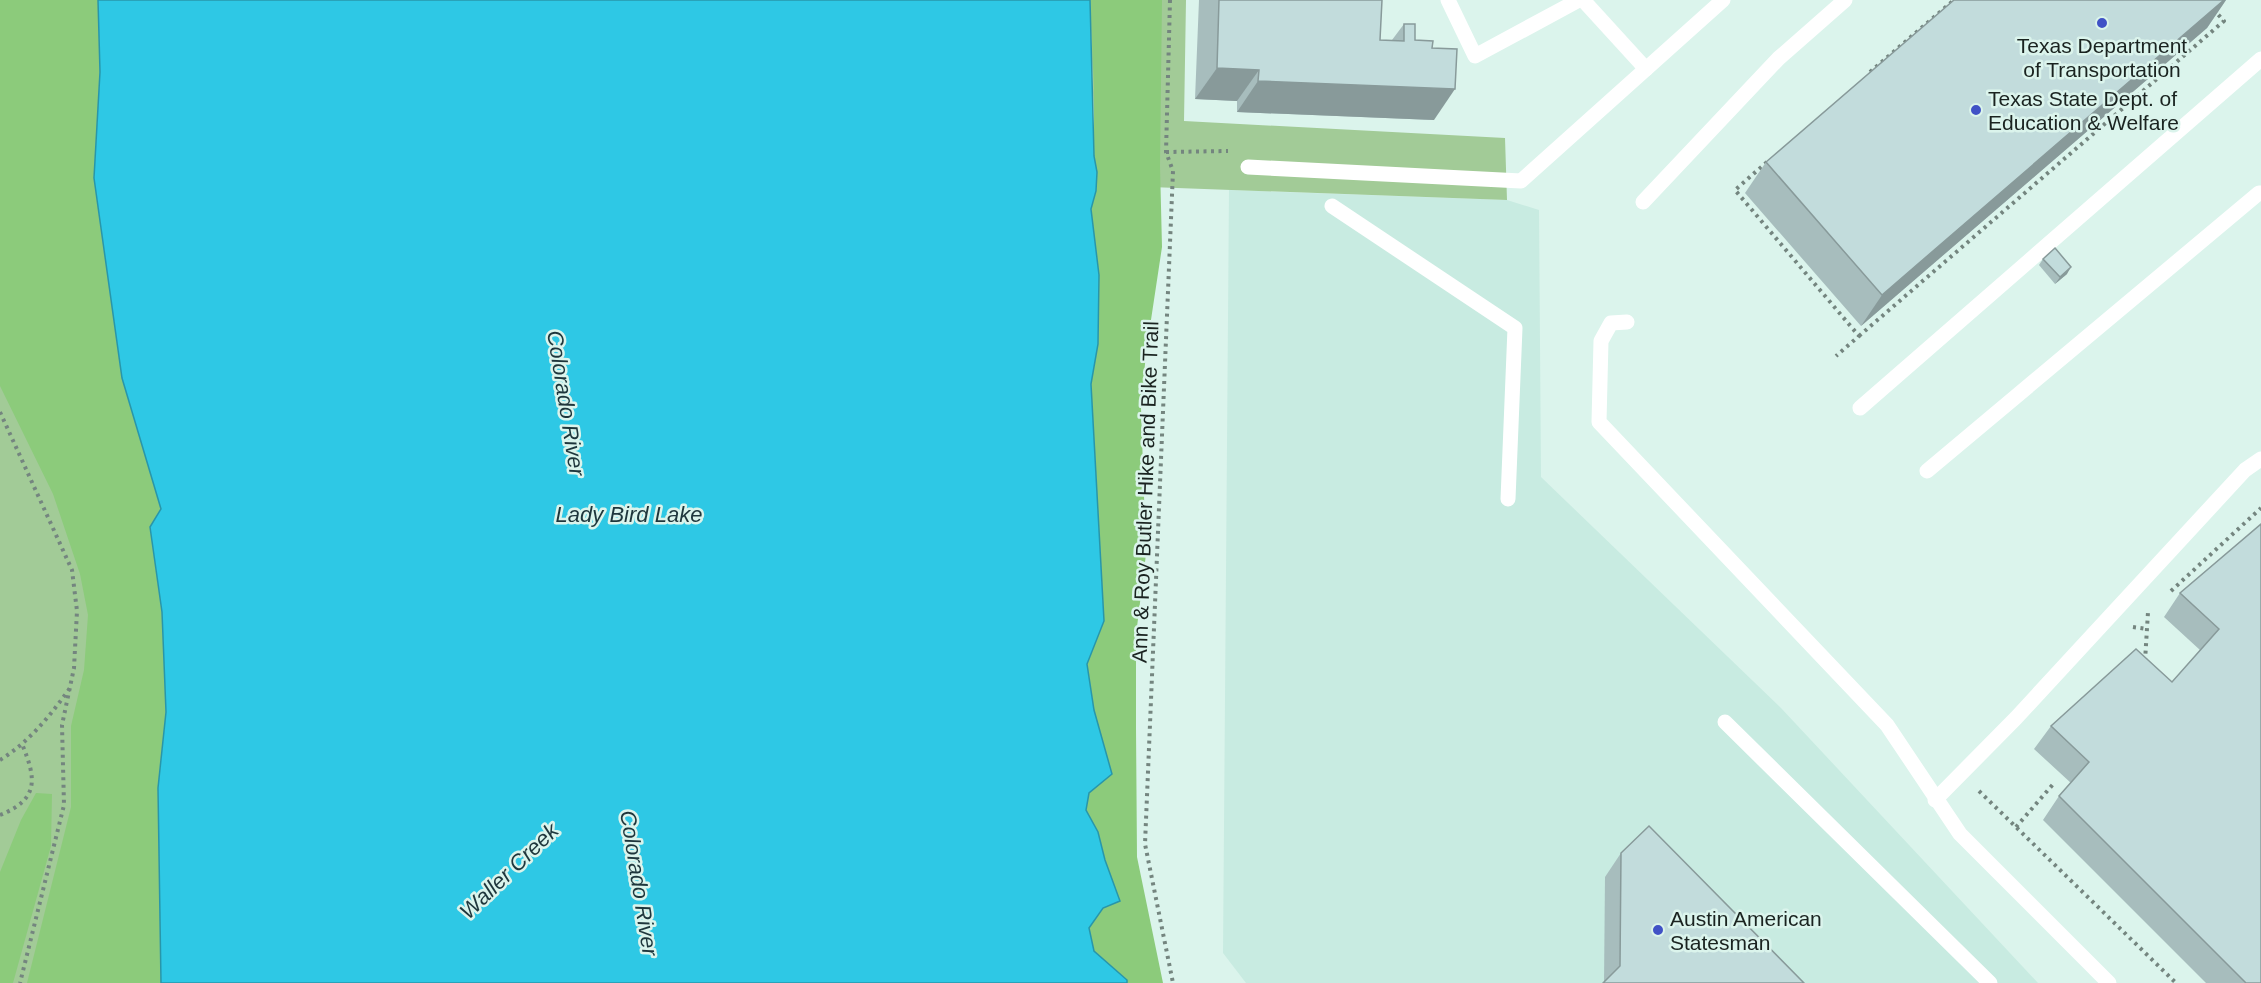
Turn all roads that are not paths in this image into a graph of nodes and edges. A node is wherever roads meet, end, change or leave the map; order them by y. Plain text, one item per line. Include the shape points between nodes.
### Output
1 (1448, 0) edge
2 (1581, 0) edge
3 (1723, 0) edge
4 (1845, 0) edge
5 (2261, 59) edge
6 (1646, 69) junction
7 (1248, 167) dead end
8 (2261, 193) edge
9 (1643, 202) dead end
10 (1332, 206) dead end
11 (1627, 322) dead end
12 (1860, 408) dead end
13 (2261, 459) edge
14 (1927, 471) dead end
15 (1508, 499) dead end
16 (1725, 722) dead end
17 (1935, 800) junction
18 (1990, 983) edge
19 (2109, 983) edge

1 - 2 lane via 1475,56
2 - 6 lane
3 - 6 lane
4 - 9 lane via 1779,58
5 - 12 lane
6 - 7 lane via 1521,181
8 - 14 lane
10 - 15 lane via 1515,328
11 - 17 lane via 1611,323 1601,341 1599,422 1887,725
13 - 17 lane via 2245,470
16 - 18 lane
17 - 19 lane via 1960,834

